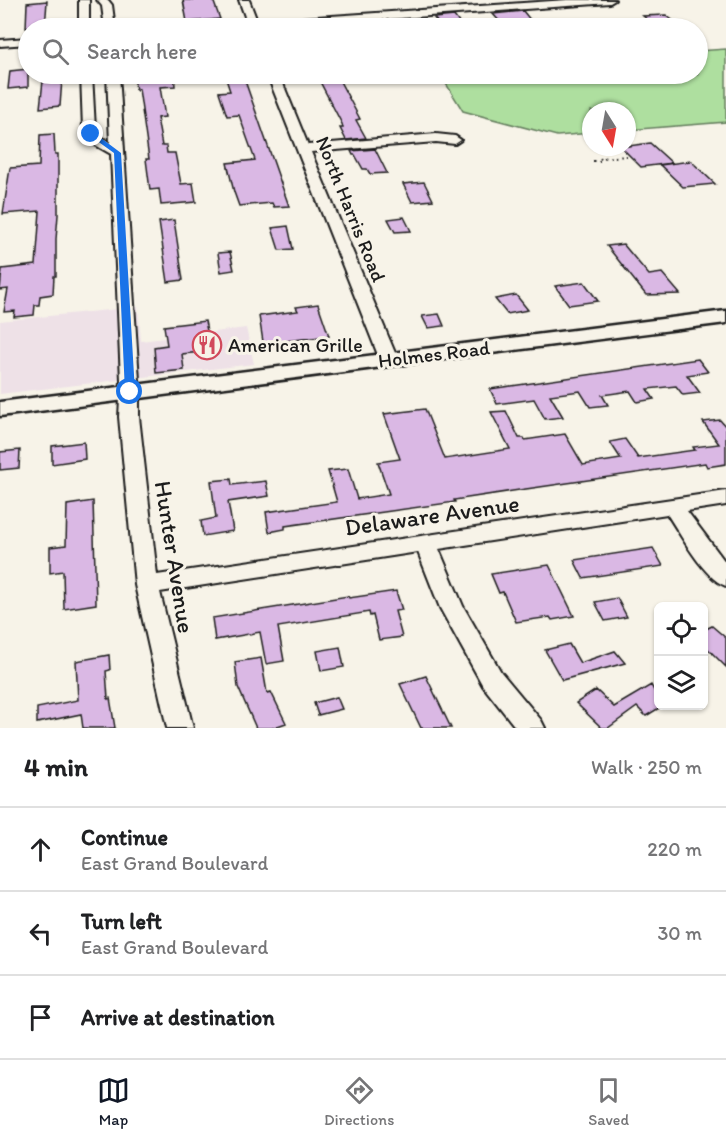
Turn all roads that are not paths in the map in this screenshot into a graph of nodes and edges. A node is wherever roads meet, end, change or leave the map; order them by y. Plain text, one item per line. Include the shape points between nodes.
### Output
1 (84, 0) edge
2 (102, 0) edge
3 (244, 0) edge
4 (610, 0) edge
5 (534, 3) edge
6 (84, 18) edge
7 (109, 18) edge
8 (251, 18) edge
9 (332, 18) edge
10 (18, 41) edge
11 (0, 43) edge
12 (87, 84) edge
13 (114, 84) edge
14 (277, 84) edge
15 (455, 140) dead end
16 (304, 149) junction
17 (118, 153) junction
18 (726, 317) edge
19 (389, 360) junction
20 (130, 392) junction
21 (0, 409) edge
22 (726, 498) edge
23 (673, 507) junction
24 (425, 543) junction
25 (726, 577) edge
26 (147, 585) junction
27 (180, 728) edge
28 (532, 728) edge

1 - 6 street
2 - 7 street
3 - 8 street
4 - 5 street
5 - 9 street via 409,9
10 - 11 street
12 - 17 street via 89,129 95,139
13 - 17 street, Hunter Avenue
14 - 16 street, North Harris Road
15 - 16 street via 436,138
16 - 19 street, North Harris Road
17 - 20 street, Hunter Avenue
18 - 19 main road, Holmes Road
19 - 20 main road, Holmes Road
20 - 21 main road, Holmes Road
20 - 26 street, Hunter Avenue via 129,417
22 - 23 street, Delaware Avenue
23 - 24 street, Delaware Avenue
23 - 25 street
24 - 26 street, Delaware Avenue
24 - 28 street via 452,608 492,679
26 - 27 street, Hunter Avenue

